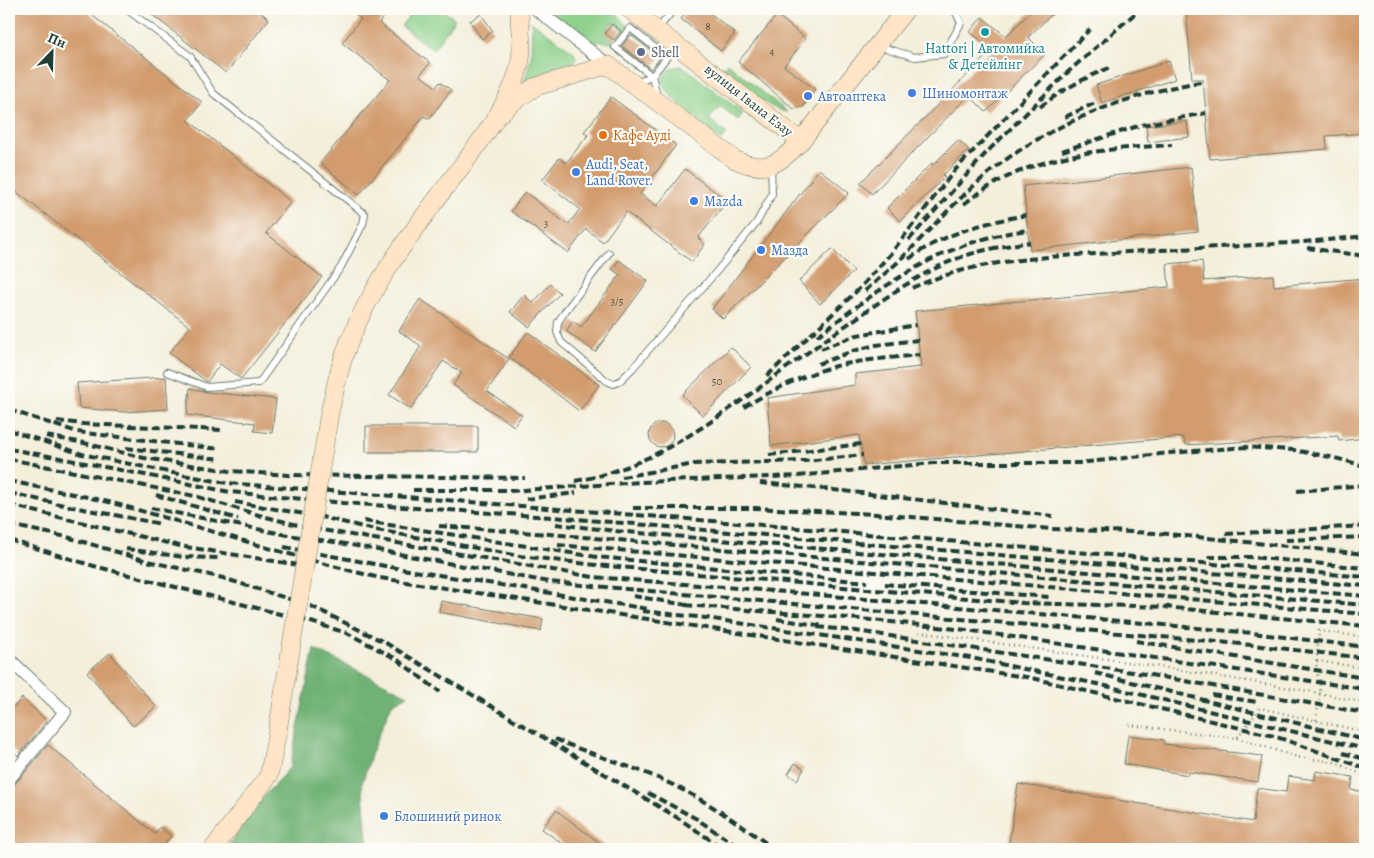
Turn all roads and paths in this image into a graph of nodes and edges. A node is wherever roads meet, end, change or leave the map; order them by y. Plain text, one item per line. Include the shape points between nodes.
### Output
1 (126, 9) edge
2 (520, 9) edge
3 (536, 9) edge
4 (674, 9) edge
5 (906, 9) edge
6 (954, 9) edge
7 (630, 10) edge
8 (630, 28) junction
9 (657, 30) junction
10 (877, 46) junction
11 (616, 47) junction
12 (688, 53) junction
13 (667, 56) junction
14 (608, 65) junction
15 (652, 76) junction
16 (632, 83) junction
17 (658, 102) junction
18 (495, 118) junction
19 (801, 141) junction
20 (771, 166) junction
21 (610, 253) dead end
22 (167, 372) dead end
23 (919, 632) dead end
24 (1365, 638) edge
25 (9, 659) edge
26 (1317, 661) junction
27 (1365, 668) edge
28 (1320, 693) junction
29 (1365, 703) edge
30 (1316, 720) junction
31 (1129, 725) dead end
32 (1365, 732) edge
33 (1237, 738) junction
34 (1365, 776) edge
35 (9, 779) edge
36 (213, 849) edge

1 - 22 lane via 190,56 213,93 365,214 341,267 258,383 207,387
2 - 18 main road via 521,55 512,84
3 - 14 street
4 - 9 lane
5 - 10 main road
6 - 10 lane via 961,24 944,54 915,57
7 - 8 lane
7 - 9 main road, вулиця Івана Езау
8 - 11 lane
8 - 13 lane
9 - 12 main road, вулиця Івана Езау
10 - 19 main road
11 - 14 lane
11 - 15 lane
12 - 13 lane
12 - 19 main road, вулиця Івана Езау
13 - 15 lane
14 - 16 main road
14 - 18 main road via 536,88
15 - 16 lane
15 - 17 lane
16 - 17 main road
17 - 20 main road via 734,158 758,167
18 - 36 main road, bridge via 388,267 349,341 330,410 269,774
19 - 20 main road, вулиця Івана Езау
20 - 21 lane via 772,194 757,222 645,354 614,384 561,342 557,332 558,322 566,310
23 - 28 path
24 - 26 path via 1318,631
25 - 35 street via 66,712
26 - 27 path
26 - 28 path
28 - 29 path
28 - 30 path
30 - 32 path
30 - 33 path via 1260,708
31 - 33 path
33 - 34 path via 1298,757 1334,762

